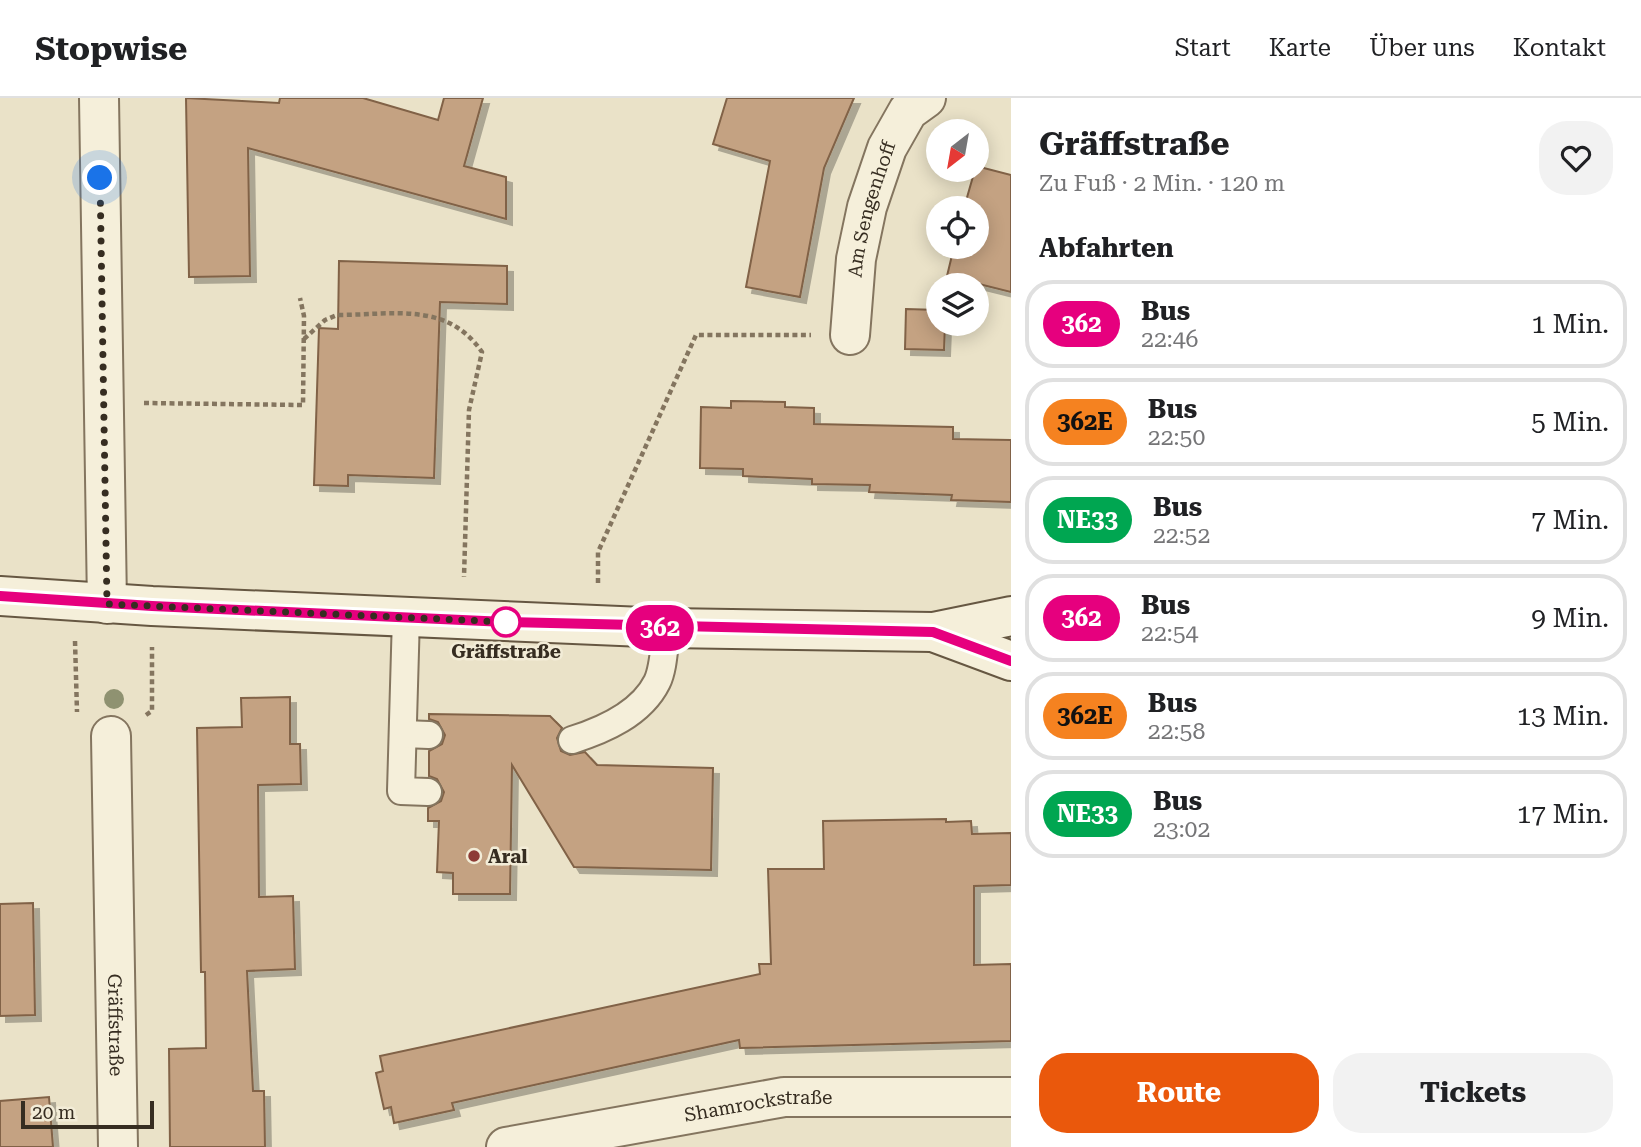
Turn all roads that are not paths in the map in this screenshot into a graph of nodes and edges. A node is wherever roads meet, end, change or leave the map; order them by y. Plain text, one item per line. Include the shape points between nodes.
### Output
1 (99, 98) edge
2 (926, 98) edge
3 (850, 335) road end
4 (0, 596) edge
5 (91, 603) junction
6 (406, 616) junction
7 (1011, 617) edge
8 (667, 628) junction
9 (933, 632) junction
10 (1011, 661) edge
11 (403, 734) junction
12 (429, 735) dead end
13 (111, 736) dead end
14 (572, 740) dead end
15 (428, 792) dead end
16 (1011, 1097) edge
17 (118, 1147) edge
18 (506, 1147) edge

1 - 5 street via 104,402
2 - 3 street, Am Sengenhoff via 908,111 887,148 867,207 856,259
4 - 5 street
5 - 6 street
6 - 8 street
6 - 11 lane
7 - 9 street
8 - 9 street
8 - 14 lane via 657,681 642,701 601,731
9 - 10 street
11 - 12 lane
11 - 15 lane via 401,791
13 - 17 street, Gräffstraße
16 - 18 street, Shamrockstraße via 784,1097

